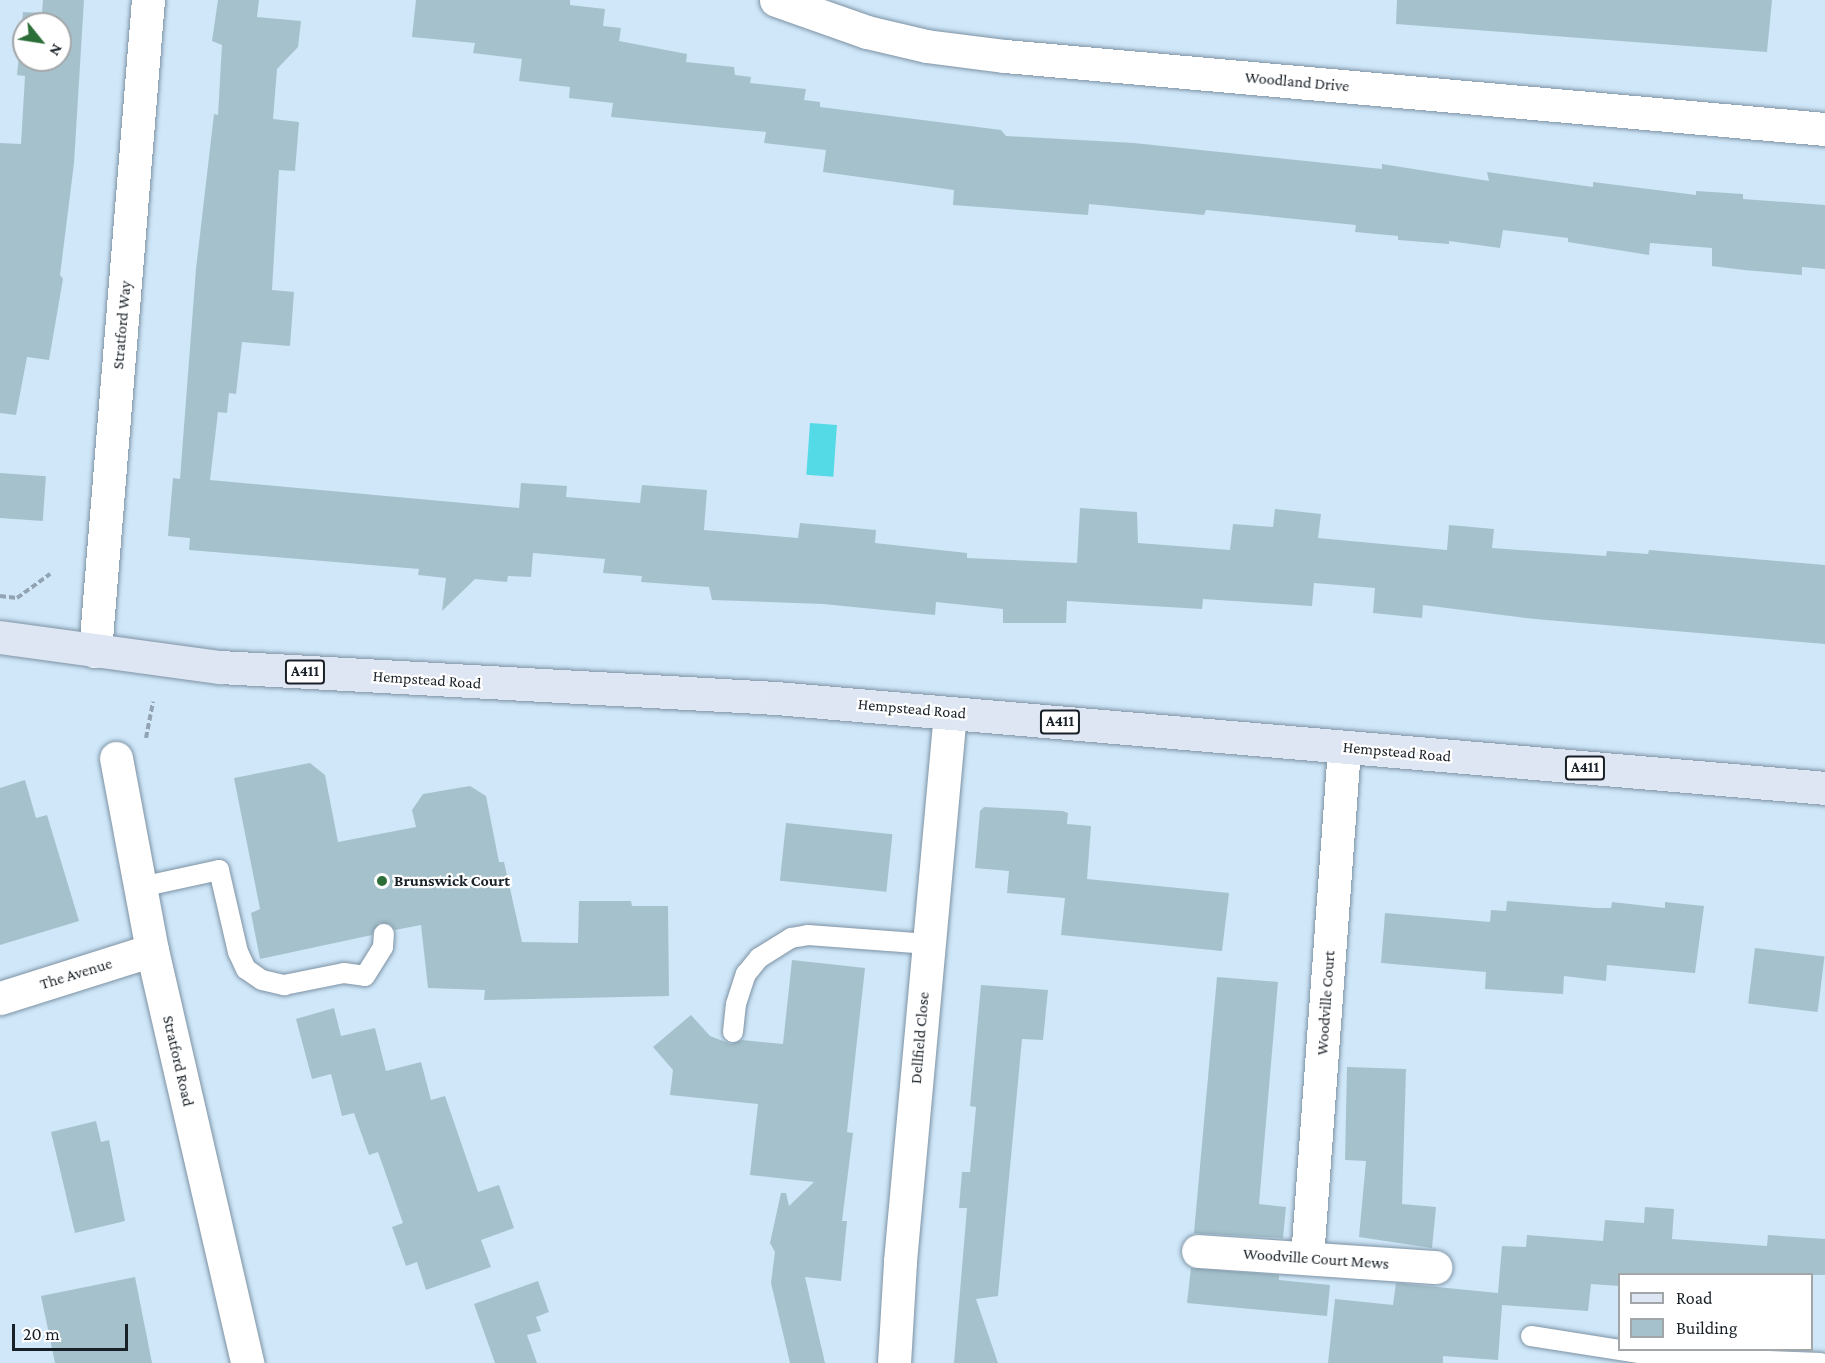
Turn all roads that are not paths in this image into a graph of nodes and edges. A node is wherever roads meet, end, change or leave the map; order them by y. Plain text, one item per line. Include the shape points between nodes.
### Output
1 (148, 0) edge
2 (776, 0) edge
3 (1825, 129) edge
4 (0, 637) edge
5 (95, 651) junction
6 (950, 712) junction
7 (1344, 748) junction
8 (116, 758) dead end
9 (1825, 788) edge
10 (141, 887) junction
11 (384, 934) dead end
12 (929, 944) junction
13 (152, 950) junction
14 (0, 998) edge
15 (733, 1032) dead end
16 (1198, 1251) dead end
17 (1307, 1258) junction
18 (1435, 1267) dead end
19 (1532, 1336) dead end
20 (1662, 1360) edge
21 (247, 1363) edge
22 (894, 1363) edge
23 (1821, 1363) edge

1 - 5 street, Stratford Way
2 - 3 street, Woodland Drive via 867,32 1005,56
4 - 5 main road, Hempstead Road / A411
5 - 6 main road, Hempstead Road / A411 via 231,668 776,698
6 - 7 main road, Hempstead Road / A411
6 - 12 street, Dellfield Close
7 - 9 main road, Hempstead Road / A411
7 - 17 street, Woodville Court
8 - 10 street, Stratford Road
10 - 11 lane via 219,870 238,952 246,969 262,980 284,985 344,973 365,976 383,947
10 - 13 street, Stratford Road
12 - 15 lane via 808,935 791,938 759,958 746,975
12 - 22 street, Dellfield Close
13 - 14 street, The Avenue
13 - 21 street, Stratford Road
16 - 17 street, Woodville Court Mews
17 - 18 street, Woodville Court Mews
19 - 20 lane
20 - 23 lane

